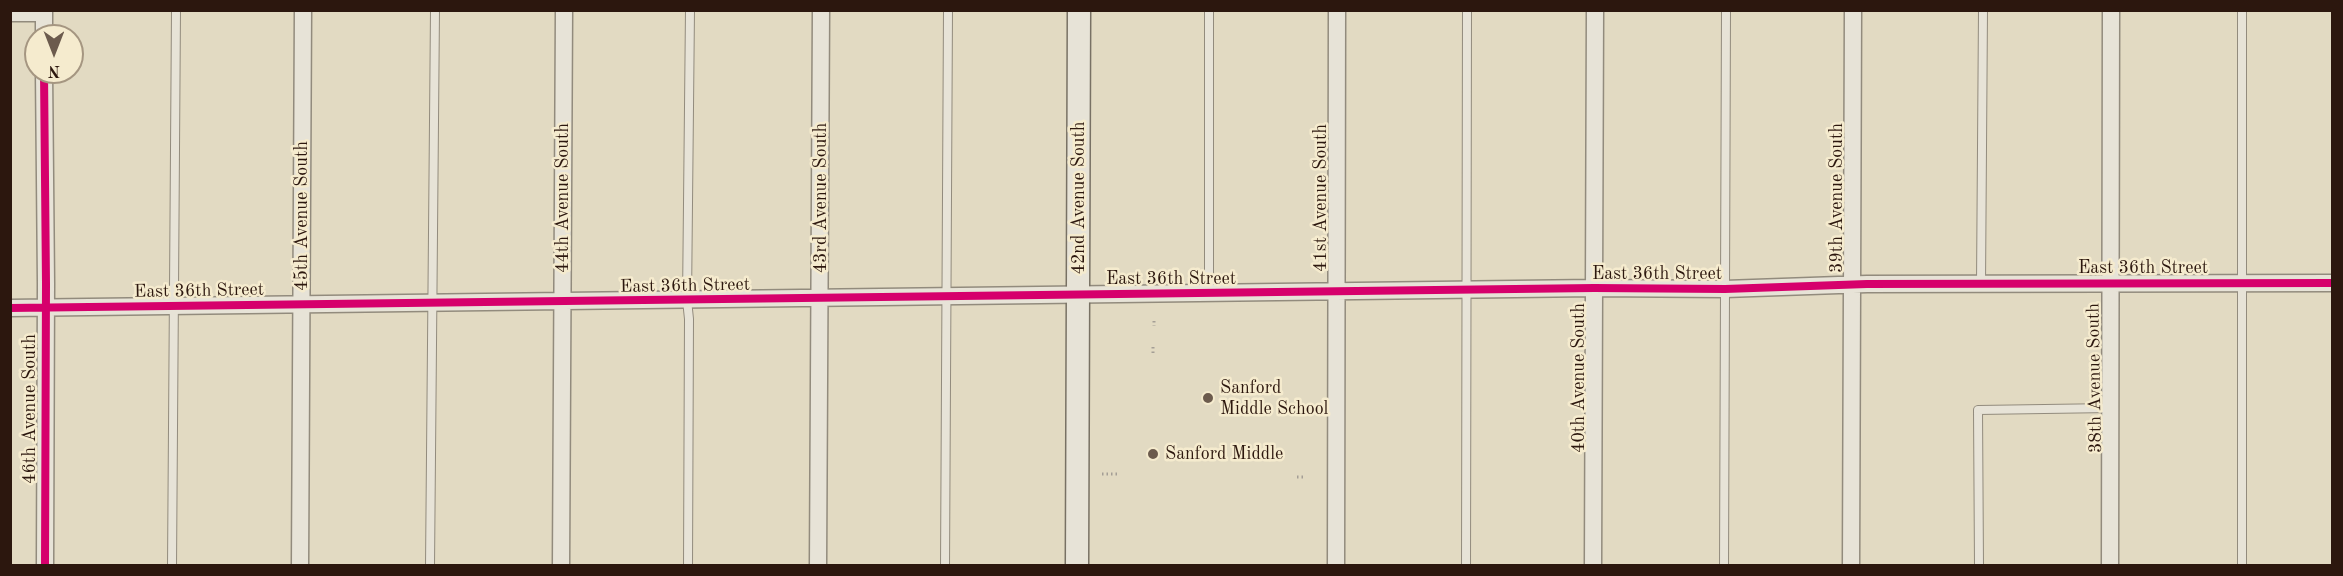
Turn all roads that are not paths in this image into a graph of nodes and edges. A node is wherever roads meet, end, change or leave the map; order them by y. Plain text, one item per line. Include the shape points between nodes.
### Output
1 (176, 10) edge
2 (303, 10) edge
3 (435, 10) edge
4 (564, 10) edge
5 (690, 10) edge
6 (821, 10) edge
7 (948, 10) edge
8 (1079, 10) edge
9 (1209, 10) edge
10 (1337, 10) edge
11 (1467, 10) edge
12 (1595, 10) edge
13 (1726, 10) edge
14 (1853, 10) edge
15 (1983, 10) edge
16 (2111, 10) edge
17 (2242, 10) edge
18 (44, 12) edge
19 (10, 14) edge
20 (45, 84) edge
21 (2110, 283) junction
22 (2243, 283) junction
23 (2332, 283) edge
24 (1982, 284) junction
25 (1852, 285) junction
26 (1594, 288) junction
27 (1725, 289) junction
28 (1466, 291) junction
29 (1336, 293) junction
30 (1209, 294) junction
31 (1078, 296) junction
32 (947, 297) junction
33 (821, 298) junction
34 (687, 300) junction
35 (563, 302) junction
36 (434, 304) junction
37 (302, 305) junction
38 (175, 307) junction
39 (10, 308) edge
40 (46, 308) junction
41 (2111, 408) junction
42 (45, 566) edge
43 (172, 566) edge
44 (300, 566) edge
45 (430, 566) edge
46 (561, 566) edge
47 (688, 566) edge
48 (818, 566) edge
49 (945, 566) edge
50 (1077, 566) edge
51 (1336, 566) edge
52 (1466, 566) edge
53 (1593, 566) edge
54 (1724, 566) edge
55 (1851, 566) edge
56 (1979, 566) edge
57 (2110, 566) edge
58 (2242, 566) edge

1 - 38 lane
2 - 37 street, 45th Avenue South
3 - 36 lane
4 - 35 street, 44th Avenue South
5 - 34 lane
6 - 33 street, 43rd Avenue South
7 - 32 lane
8 - 31 street, 42nd Avenue South
9 - 30 lane
10 - 29 street, 41st Avenue South
11 - 28 lane
12 - 26 street, 40th Avenue South
13 - 27 lane
14 - 25 street, 39th Avenue South
15 - 24 lane
16 - 21 street, 38th Avenue South
17 - 22 lane
18 - 19 street
20 - 40 street, 46th Avenue South
21 - 22 street, East 36th Street
21 - 24 street, East 36th Street
21 - 41 street, 38th Avenue South
22 - 23 street, East 36th Street
22 - 58 lane
24 - 25 street, East 36th Street
25 - 27 street, East 36th Street
25 - 55 street, 39th Avenue South
26 - 27 street, East 36th Street
26 - 28 street, East 36th Street
26 - 53 street, 40th Avenue South
27 - 54 lane
28 - 29 street, East 36th Street
28 - 52 lane
29 - 30 street, East 36th Street
29 - 51 street, 41st Avenue South
30 - 31 street, East 36th Street
31 - 32 street, East 36th Street
31 - 50 street, 42nd Avenue South
32 - 33 street, East 36th Street
32 - 49 lane
33 - 34 street, East 36th Street
33 - 48 street, 43rd Avenue South
34 - 35 street, East 36th Street
34 - 47 lane
35 - 36 street, East 36th Street
35 - 46 street, 44th Avenue South
36 - 37 street, East 36th Street
36 - 45 lane
37 - 38 street, East 36th Street
37 - 44 street, 45th Avenue South
38 - 40 street, East 36th Street
38 - 43 lane
39 - 40 street, East 36th Street
40 - 42 street, 46th Avenue South
41 - 56 lane via 1978,410
41 - 57 street, 38th Avenue South

